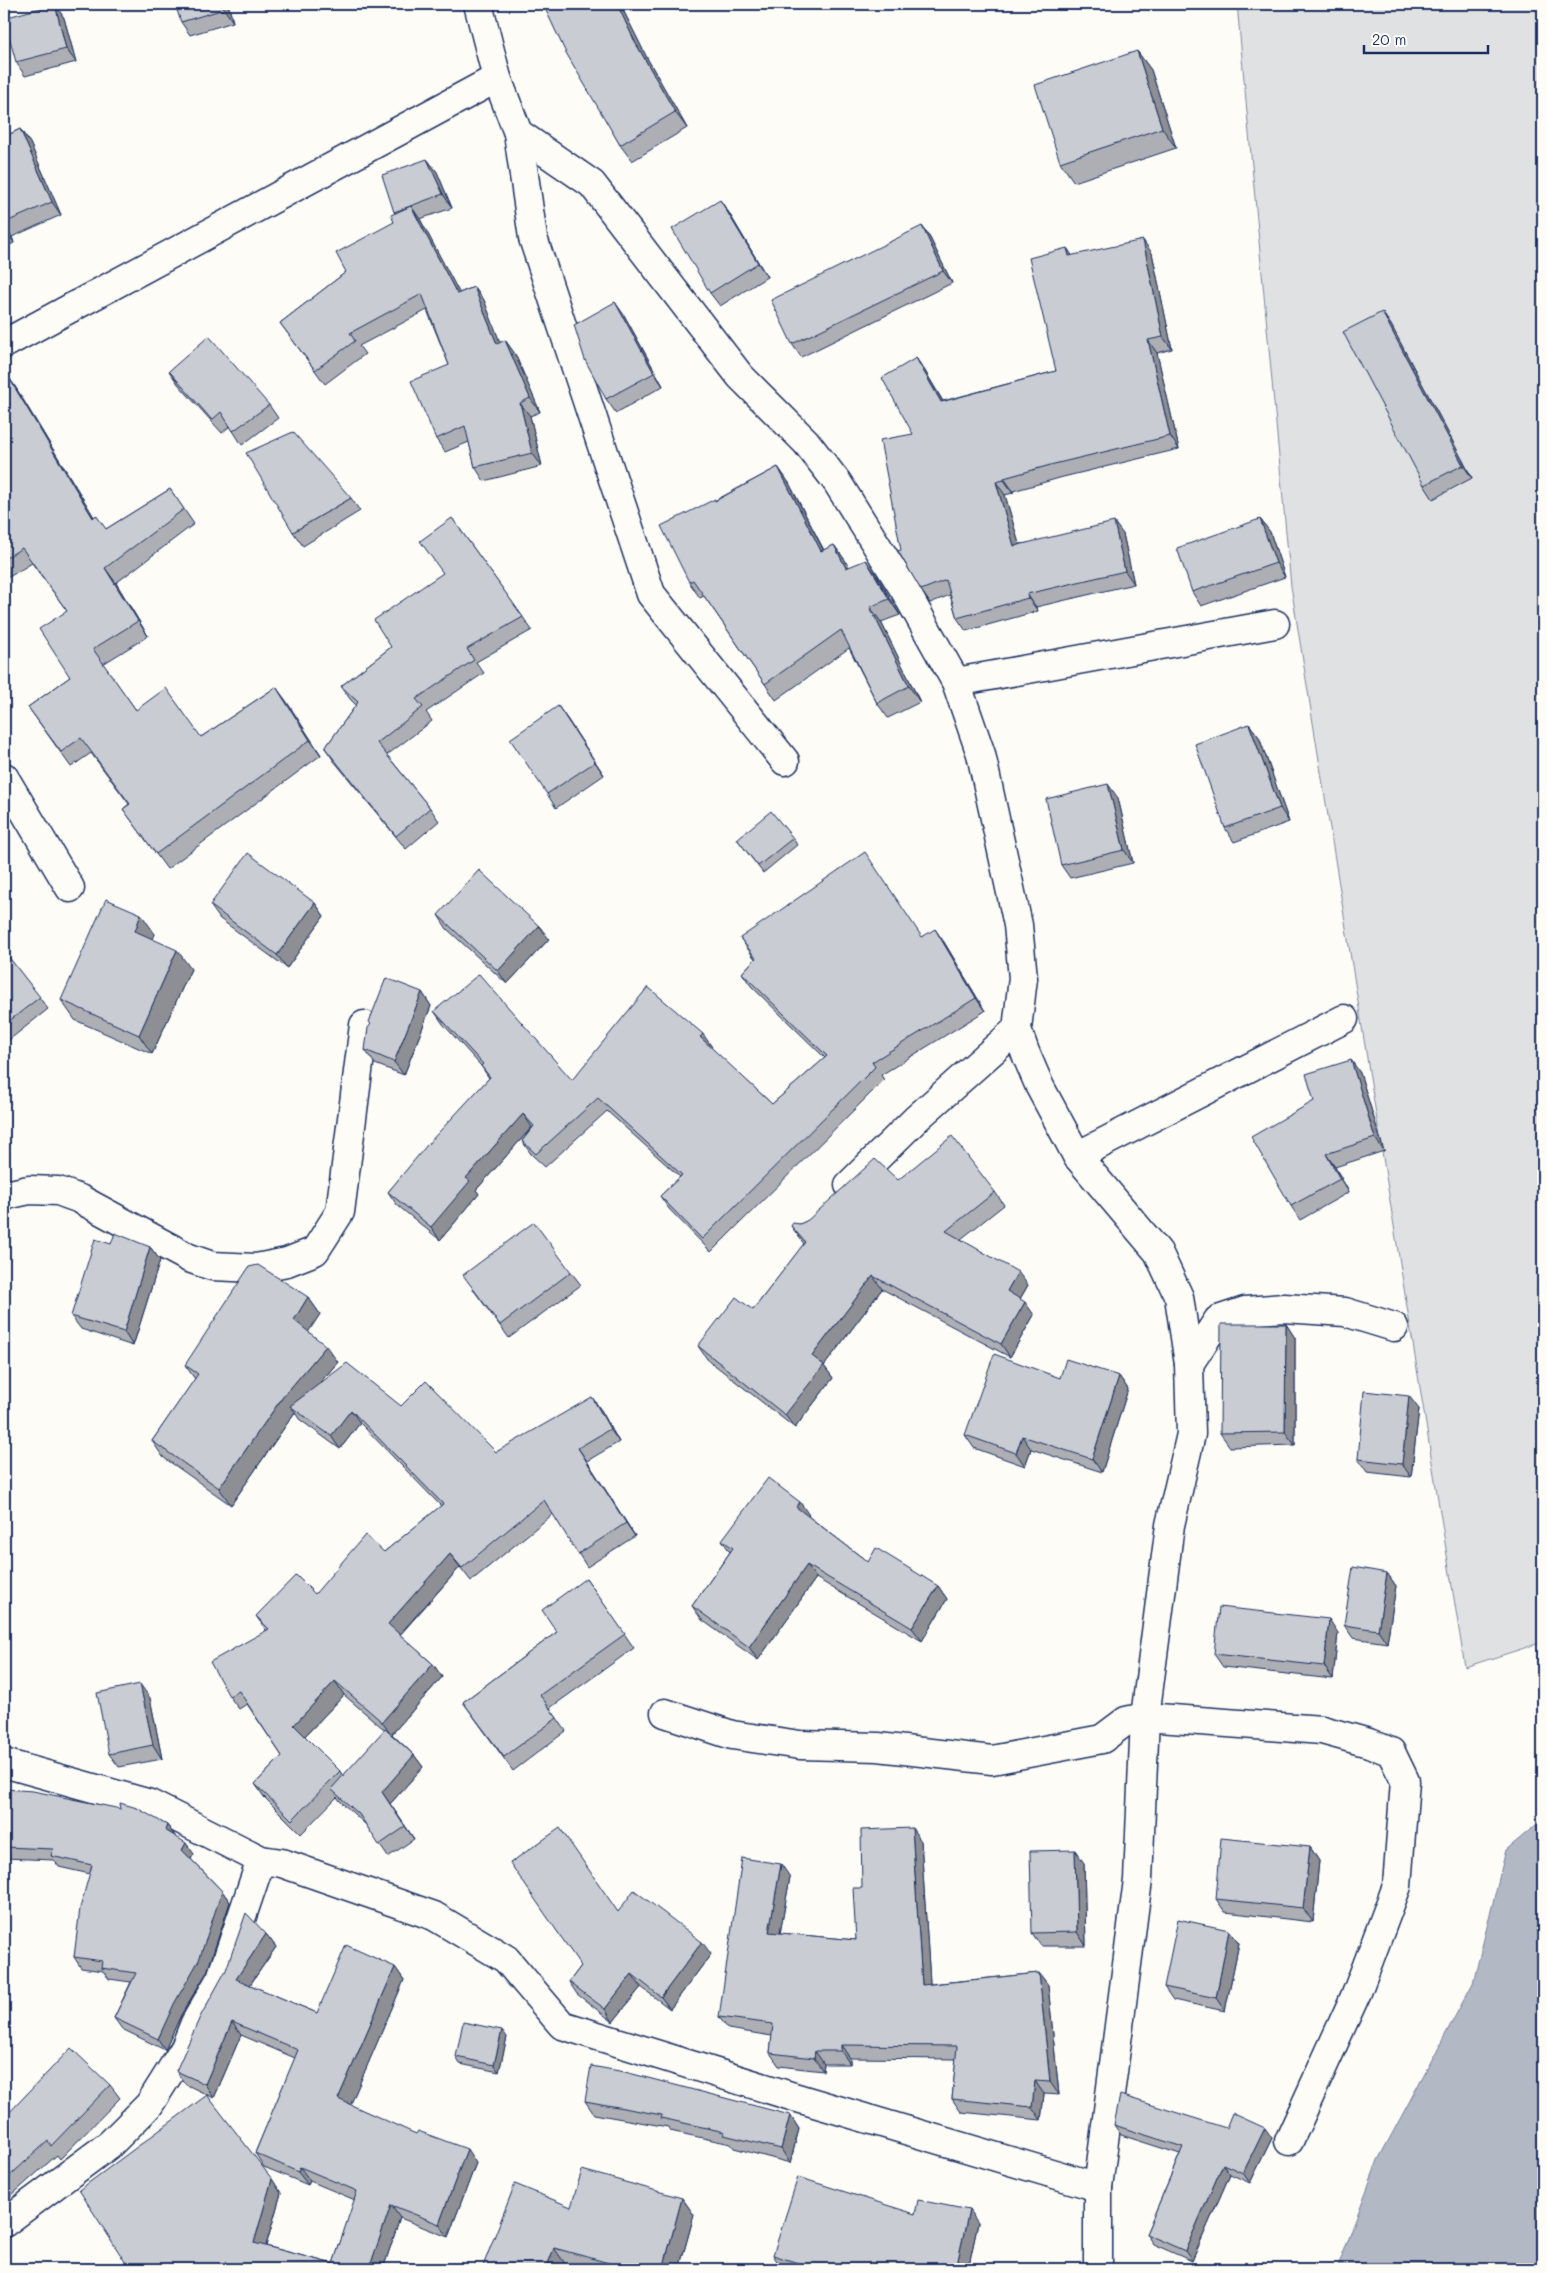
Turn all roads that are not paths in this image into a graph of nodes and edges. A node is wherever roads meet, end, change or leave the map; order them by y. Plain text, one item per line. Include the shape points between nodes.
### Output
1 (478, 4) edge
2 (497, 78) junction
3 (518, 132) junction
4 (4, 344) edge
5 (1275, 624) dead end
6 (956, 682) junction
7 (785, 760) dead end
8 (4, 777) edge
9 (70, 888) dead end
10 (1344, 1019) dead end
11 (364, 1024) dead end
12 (1017, 1029) junction
13 (1077, 1156) junction
14 (4, 1197) edge
15 (828, 1203) edge
16 (1394, 1327) dead end
17 (1189, 1364) junction
18 (665, 1713) dead end
19 (1144, 1717) junction
20 (4, 1763) edge
21 (261, 1860) junction
22 (1290, 2141) dead end
23 (1098, 2187) junction
24 (4, 2223) edge
25 (1098, 2269) edge

1 - 2 street
2 - 3 street
2 - 4 street
3 - 6 street via 592,184 740,376 806,442 837,482
3 - 7 street via 533,238 651,594
5 - 6 street
6 - 12 street via 981,754 1018,925 1023,978
8 - 9 street
10 - 13 street
11 - 14 street via 340,1212 316,1250 287,1262 256,1268 212,1266 189,1258 58,1191 29,1190
12 - 13 street via 1040,1087
12 - 15 street
13 - 17 street via 1158,1252 1180,1297
16 - 17 street via 1345,1312 1284,1308 1245,1311 1218,1320
17 - 19 street via 1191,1434 1170,1525
18 - 19 street via 732,1735 800,1745 878,1747 992,1760 1102,1739 1126,1722
19 - 22 street via 1322,1730 1369,1742 1391,1752 1405,1781 1397,1886 1357,1992
19 - 23 street via 1138,1880
20 - 21 street via 150,1804
21 - 23 street via 282,1863 434,1916 506,1959 562,2025
21 - 24 street via 222,1978 195,2023 185,2048 149,2105 110,2144
23 - 25 street

